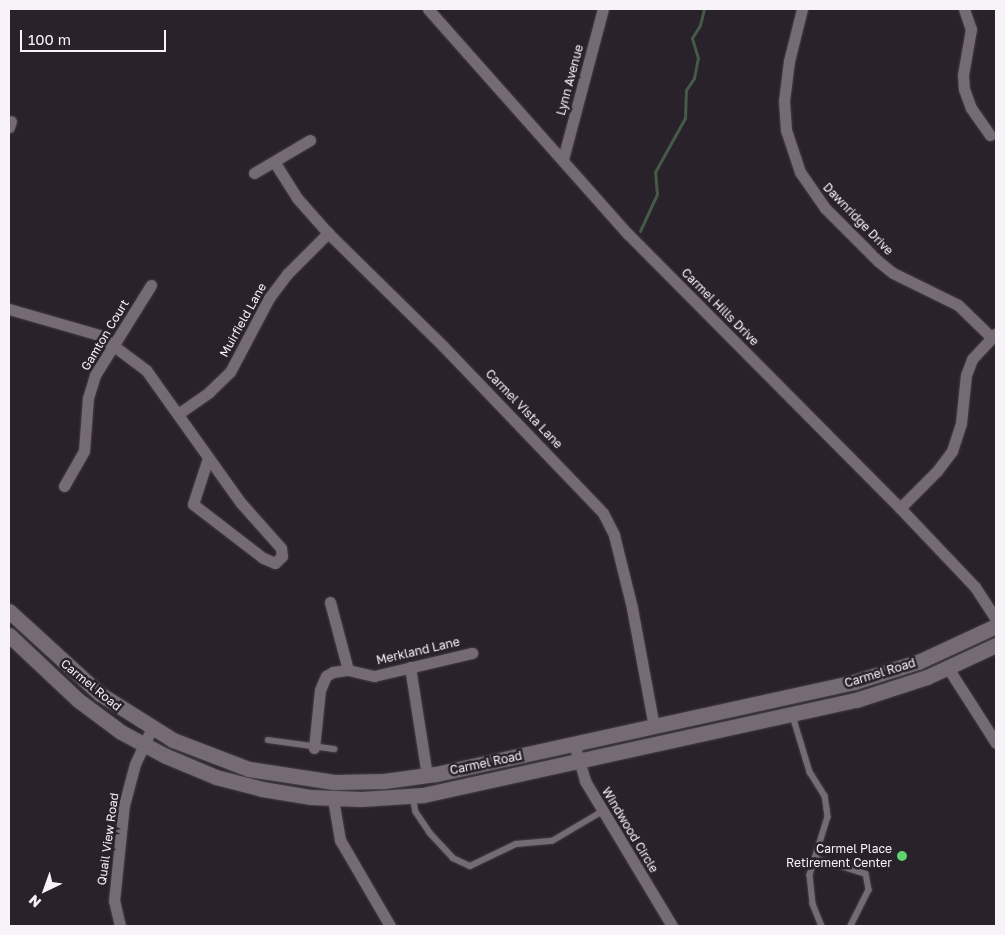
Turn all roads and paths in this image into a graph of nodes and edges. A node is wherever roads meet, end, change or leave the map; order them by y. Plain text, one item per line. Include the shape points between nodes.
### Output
1 (428, 9) edge
2 (603, 9) edge
3 (802, 9) edge
4 (964, 9) edge
5 (990, 135) dead end
6 (310, 140) dead end
7 (563, 159) junction
8 (275, 163) junction
9 (254, 173) dead end
10 (328, 233) junction
11 (151, 285) dead end
12 (9, 309) edge
13 (994, 335) edge
14 (114, 344) junction
15 (178, 414) junction
16 (208, 458) junction
17 (64, 486) dead end
18 (900, 508) junction
19 (330, 602) dead end
20 (9, 611) edge
21 (996, 619) edge
22 (996, 626) edge
23 (9, 635) edge
24 (996, 645) edge
25 (472, 652) dead end
26 (410, 667) junction
27 (948, 668) junction
28 (348, 670) junction
29 (793, 714) junction
30 (654, 727) junction
31 (151, 728) junction
32 (268, 740) dead end
33 (996, 743) edge
34 (144, 744) junction
35 (574, 744) junction
36 (314, 748) junction
37 (334, 749) dead end
38 (578, 761) junction
39 (428, 776) junction
40 (413, 796) junction
41 (333, 799) junction
42 (603, 811) junction
43 (816, 858) junction
44 (120, 926) edge
45 (390, 926) edge
46 (672, 926) edge
47 (822, 926) edge
48 (850, 926) edge

1 - 7 street, Carmel Hills Drive
2 - 7 street, Lynn Avenue
3 - 13 street, Dawnridge Drive via 789,61 784,101 789,141 804,178 825,208 878,262 958,305
4 - 5 street via 971,29 963,75 964,89 970,108
6 - 8 street
7 - 18 street, Carmel Hills Drive via 644,251
8 - 9 street
8 - 10 street, Carmel Vista Lane via 297,198
10 - 15 street, Muirfield Lane via 273,292 230,372
10 - 30 street, Carmel Vista Lane via 443,346 603,513 614,535 632,608
11 - 14 street, Gamton Court
12 - 14 street via 80,328
13 - 18 street via 972,359 966,375 961,423 952,451
14 - 15 street via 146,370
14 - 17 street, Gamton Court via 92,383 84,451
15 - 16 street
16 - 16 street via 241,503 281,548 282,556 275,562 263,558 192,504
18 - 21 street, Carmel Hills Drive via 975,587
19 - 28 street
20 - 31 main road, Carmel Road via 81,679
22 - 30 main road, Carmel Road via 925,659 874,677
23 - 34 main road, Carmel Road via 78,700
24 - 27 main road, Carmel Road
25 - 26 street, Merkland Lane
26 - 28 street, Merkland Lane via 368,676
26 - 39 street
27 - 29 main road, Carmel Road via 878,694
27 - 33 street
28 - 36 street via 333,672 322,682
29 - 38 main road, Carmel Road
29 - 43 lane via 810,772 825,796 828,817
30 - 35 main road, Carmel Road
31 - 34 street, Quail View Road
31 - 39 main road, Carmel Road via 198,752 273,774 334,782
32 - 36 lane
34 - 41 main road, Carmel Road via 193,768 240,784
34 - 44 street, Quail View Road via 124,805 114,901
35 - 38 street, Windwood Circle
35 - 39 main road, Carmel Road
36 - 37 lane
38 - 40 main road, Carmel Road
38 - 42 street, Windwood Circle via 585,781
40 - 41 main road, Carmel Road
40 - 42 lane via 416,812 430,833 453,858 470,866 516,844 552,841
41 - 45 street via 340,840
42 - 46 street, Windwood Circle
43 - 47 lane via 810,875 813,904
43 - 48 lane via 866,874 869,890

